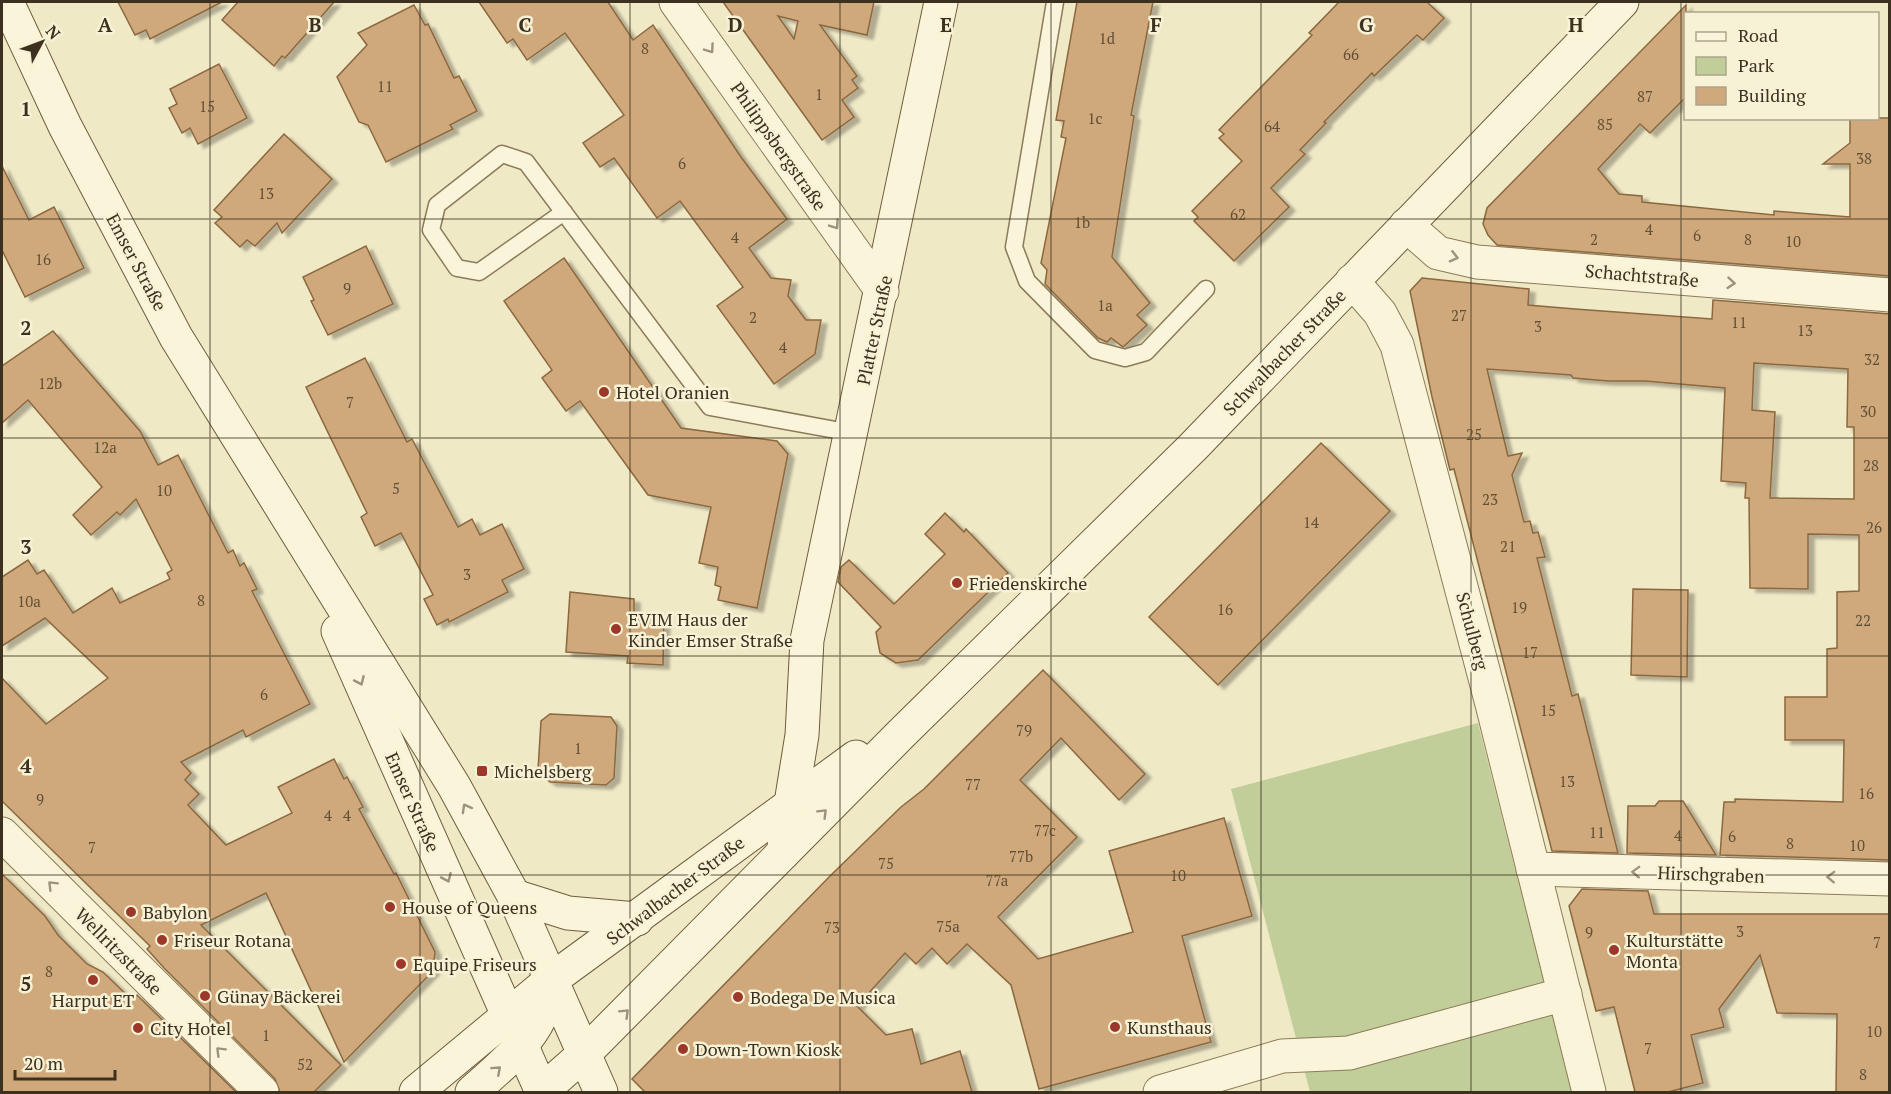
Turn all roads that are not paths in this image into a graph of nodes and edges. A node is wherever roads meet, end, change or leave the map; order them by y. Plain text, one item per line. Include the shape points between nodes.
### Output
1 (7, 2) edge
2 (676, 2) edge
3 (941, 2) edge
4 (1055, 2) edge
5 (1622, 2) edge
6 (564, 212) junction
7 (1406, 225) junction
8 (1352, 281) junction
9 (1206, 289) dead end
10 (882, 291) junction
11 (1890, 296) edge
12 (852, 433) junction
13 (283, 513) junction
14 (940, 696) junction
15 (778, 814) junction
16 (2, 834) edge
17 (783, 853) junction
18 (1533, 868) junction
19 (1890, 879) edge
20 (514, 896) junction
21 (637, 919) junction
22 (551, 980) junction
23 (1565, 994) junction
24 (507, 1016) junction
25 (522, 1048) junction
26 (584, 1054) junction
27 (262, 1092) edge
28 (416, 1092) edge
29 (472, 1092) edge
30 (541, 1092) edge
31 (601, 1092) edge
32 (1160, 1092) edge
33 (1589, 1092) edge

1 - 13 street, Emser Straße via 65,126 176,337
2 -> 10 street, Philippsbergstraße
3 - 10 street, Platter Straße
4 - 9 lane via 1014,247 1027,281 1095,350 1125,358 1146,352
5 - 7 street, Schwalbacher Straße
6 - 6 lane via 526,162 502,154 437,205 431,230 457,268 479,272
6 - 12 lane via 710,407
7 - 8 street, Schwalbacher Straße
7 -> 11 street, Schachtstraße via 1438,253 1477,262
8 - 14 street, Schwalbacher Straße via 1193,447
8 - 18 street, Schulberg via 1380,313 1397,345
10 - 12 street, Platter Straße
12 - 15 street, Platter Straße via 804,657 802,735
20 -> 13 street, Emser Straße via 454,786
13 -> 24 street, Emser Straße
14 - 15 street, Schwalbacher Straße
17 -> 14 street, Schwalbacher Straße
15 - 17 street, Platter Straße
15 - 21 street, Schwalbacher Straße
27 -> 16 street, Wellritzstraße
26 -> 17 street, Schwalbacher Straße
19 -> 18 street, Hirschgraben
18 - 23 street, Schulberg
20 - 21 street via 568,912
20 - 22 street, Emser Straße
21 - 22 street, Schwalbacher Straße
22 - 24 street, Schwalbacher Straße
22 - 25 street via 541,1018
22 - 26 street, Emser Straße
23 - 32 street via 1349,1053 1282,1056
23 - 33 street, Schulberg
24 - 25 street, Emser Straße
24 - 28 street, Schwalbacher Straße
29 -> 25 street
25 - 30 street, Emser Straße
26 - 30 street, Schwalbacher Straße
26 - 31 street, Emser Straße

